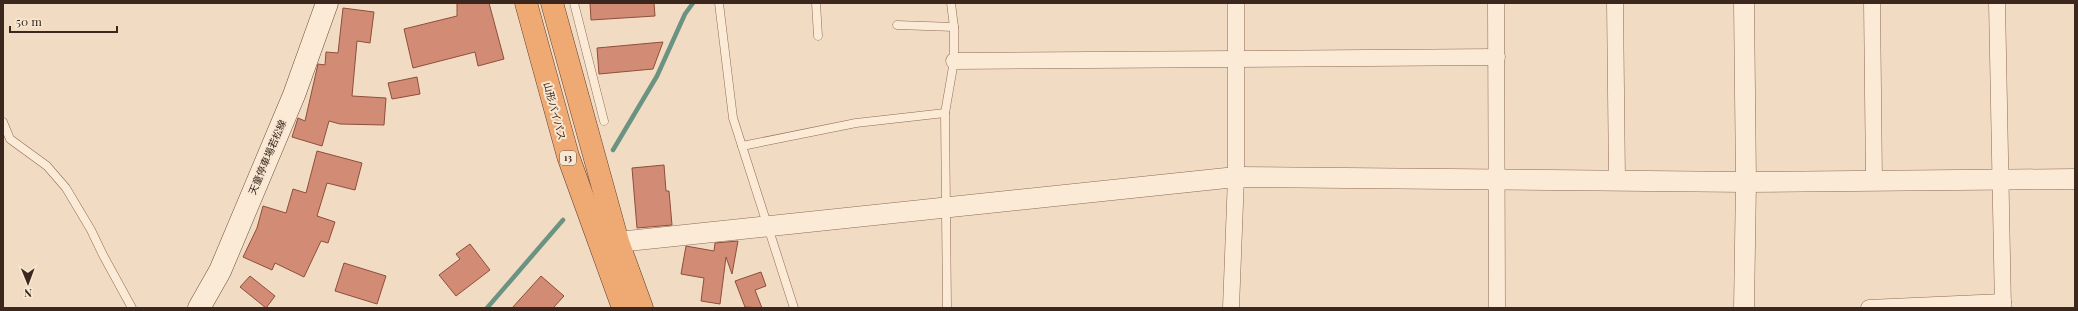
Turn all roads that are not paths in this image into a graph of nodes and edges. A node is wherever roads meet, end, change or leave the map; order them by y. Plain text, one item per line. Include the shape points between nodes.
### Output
1 (327, 3) edge
2 (526, 3) edge
3 (552, 3) edge
4 (574, 3) edge
5 (719, 3) edge
6 (816, 3) edge
7 (951, 3) edge
8 (1236, 3) edge
9 (1496, 3) edge
10 (1615, 3) edge
11 (1744, 3) edge
12 (1872, 3) edge
13 (1997, 3) edge
14 (897, 26) dead end
15 (954, 27) junction
16 (818, 36) dead end
17 (1497, 57) junction
18 (1237, 60) junction
19 (954, 61) junction
20 (945, 113) junction
21 (604, 121) dead end
22 (3, 122) edge
23 (742, 146) junction
24 (1236, 177) junction
25 (1496, 179) junction
26 (2000, 179) junction
27 (2075, 179) edge
28 (1617, 180) junction
29 (1874, 181) junction
30 (1746, 182) junction
31 (946, 207) junction
32 (768, 225) junction
33 (618, 242) junction
34 (2003, 305) edge
35 (132, 308) edge
36 (199, 308) edge
37 (624, 308) edge
38 (642, 308) edge
39 (794, 308) edge
40 (947, 308) edge
41 (1231, 308) edge
42 (1497, 308) edge
43 (1744, 308) edge
44 (1869, 308) edge
45 (1877, 308) edge

1 - 36 main road, 天童停車場若松線 via 294,94 220,271
2 - 37 highway, 山形バイパス / 13 via 568,156
3 - 33 highway
4 - 21 lane
5 - 23 lane via 733,118
6 - 16 lane
7 - 15 lane
8 - 18 street
9 - 17 street
10 - 28 street
11 - 30 street
12 - 29 street
13 - 26 street
14 - 15 lane
15 - 19 lane
17 - 18 street
17 - 25 street
18 - 19 street
18 - 24 street
19 - 20 lane
20 - 23 lane via 856,123
20 - 31 lane
22 - 35 lane via 10,139 47,166 66,188
23 - 32 lane
24 - 25 street
24 - 31 street
24 - 41 street
25 - 28 street
25 - 42 street
26 - 27 street
26 - 29 street
26 - 34 street
28 - 30 street
29 - 30 street
30 - 43 street
31 - 32 street
31 - 40 lane
32 - 33 street
32 - 39 lane
33 - 38 highway
34 - 45 street
44 - 45 street

